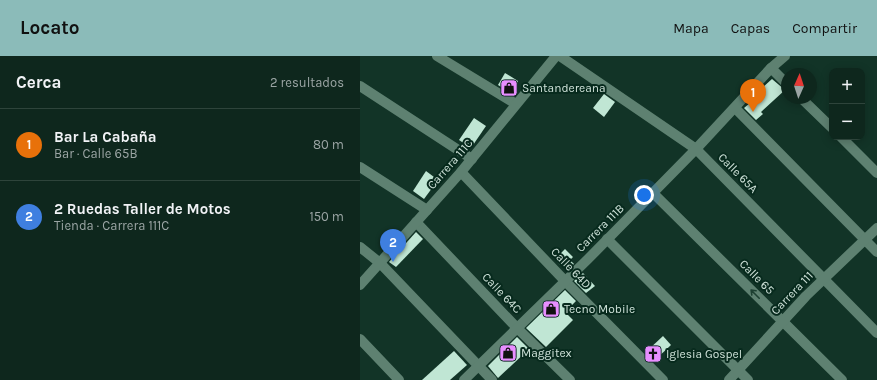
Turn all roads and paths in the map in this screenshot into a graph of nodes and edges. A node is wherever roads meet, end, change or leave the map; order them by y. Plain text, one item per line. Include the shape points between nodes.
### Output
1 (437, 56) edge
2 (556, 56) edge
3 (560, 56) edge
4 (785, 56) edge
5 (771, 68) junction
6 (781, 78) edge
7 (360, 86) edge
8 (516, 104) junction
9 (807, 104) edge
10 (735, 108) junction
11 (829, 125) edge
12 (844, 140) edge
13 (696, 149) junction
14 (472, 159) junction
15 (360, 167) edge
16 (461, 172) junction
17 (877, 173) edge
18 (653, 193) junction
19 (427, 210) junction
20 (416, 222) junction
21 (877, 228) edge
22 (607, 239) junction
23 (865, 240) junction
24 (360, 247) edge
25 (877, 252) edge
26 (380, 262) junction
27 (824, 279) junction
28 (565, 281) junction
29 (360, 285) edge
30 (783, 321) junction
31 (518, 328) junction
32 (877, 333) edge
33 (360, 339) edge
34 (478, 366) junction
35 (738, 370) junction
36 (399, 380) edge
37 (464, 380) edge
38 (492, 380) edge
39 (570, 380) edge
40 (663, 380) edge
41 (729, 380) edge
42 (748, 380) edge
43 (842, 380) edge

1 - 8 street
2 - 8 street, Carrera 111C
3 - 13 street, Calle 65A
4 - 5 street, Carrera 111B
5 - 6 street
5 - 10 street, Carrera 111B
7 - 14 street
8 - 14 street, Carrera 111C
9 - 11 street
10 - 13 street, Carrera 111B
10 - 23 street
12 - 17 street
13 - 18 street, Carrera 111B
13 - 27 street, Calle 65A
14 - 16 street, Carrera 111C
15 - 19 street
16 - 19 street, Carrera 111C
16 - 28 street, Calle 64D
18 - 22 street, Carrera 111B
30 -> 18 street, Calle 65
19 - 20 street, Carrera 111C
20 - 26 street, Carrera 111C
20 - 31 street, Calle 64C
21 - 23 street, Carrera 111
22 - 28 street, Carrera 111B
22 - 35 street
23 - 25 street
23 - 27 street, Carrera 111
24 - 26 street
26 - 29 street, Carrera 111C
26 - 34 street
27 - 30 street, Carrera 111
27 - 32 street, Calle 65A
28 - 31 street, Carrera 111B
28 - 40 street, Calle 64D
30 - 35 street, Carrera 111
30 - 43 street, Calle 65
31 - 34 street, Carrera 111B
31 - 39 street, Calle 64C
33 - 36 street
34 - 37 street, Carrera 111B
34 - 38 street
35 - 41 street, Carrera 111
35 - 42 street

